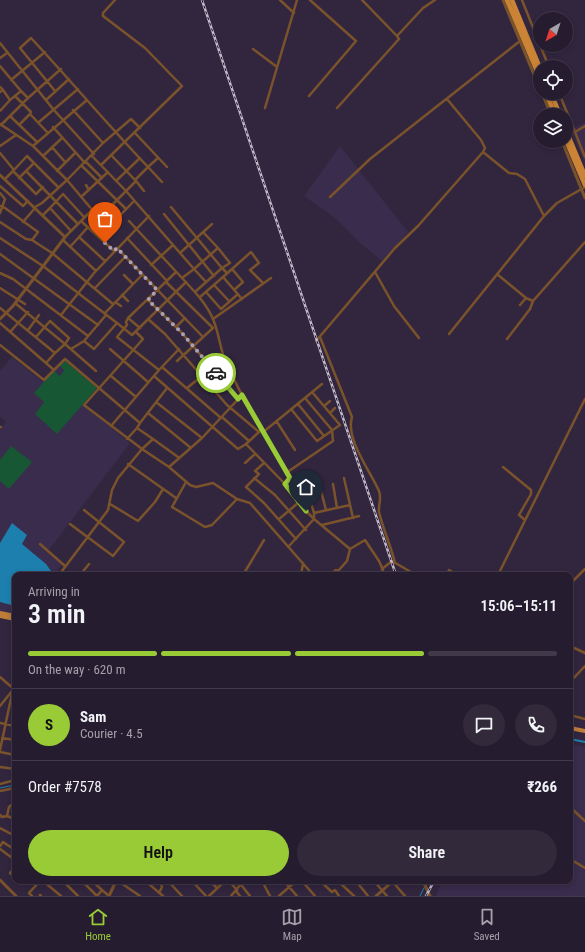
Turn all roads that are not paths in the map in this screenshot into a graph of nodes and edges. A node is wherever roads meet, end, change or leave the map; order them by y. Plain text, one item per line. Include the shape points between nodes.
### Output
1 (115, 0) edge
2 (280, 0) edge
3 (297, 0) edge
4 (310, 0) edge
5 (362, 0) edge
6 (435, 0) edge
7 (503, 0) edge
8 (507, 0) edge
9 (512, 0) edge
10 (522, 0) edge
11 (294, 12) junction
12 (533, 28) edge
13 (397, 36) junction
14 (520, 41) junction
15 (0, 44) edge
16 (253, 49) dead end
17 (45, 52) junction
18 (7, 53) junction
19 (0, 58) edge
20 (537, 60) edge
21 (533, 61) edge
22 (32, 63) junction
23 (0, 66) edge
24 (277, 67) junction
25 (61, 69) junction
26 (22, 72) junction
27 (533, 72) edge
28 (70, 79) junction
29 (11, 80) junction
30 (47, 82) junction
31 (0, 87) edge
32 (78, 89) junction
33 (37, 90) junction
34 (1, 91) edge
35 (21, 91) junction
36 (55, 91) junction
37 (15, 96) junction
38 (309, 96) dead end
39 (28, 98) junction
40 (447, 99) junction
41 (10, 100) junction
42 (46, 100) junction
43 (87, 100) junction
44 (562, 100) edge
45 (23, 104) junction
46 (265, 108) dead end
47 (337, 108) dead end
48 (53, 109) junction
49 (73, 110) junction
50 (0, 111) edge
51 (30, 114) junction
52 (10, 116) junction
53 (63, 120) junction
54 (39, 122) junction
55 (1, 124) edge
56 (20, 124) junction
57 (585, 126) edge
58 (53, 127) junction
59 (140, 128) junction
60 (47, 132) junction
61 (575, 132) junction
62 (115, 133) junction
63 (134, 133) junction
64 (16, 135) junction
65 (62, 138) junction
66 (37, 142) junction
67 (125, 142) junction
68 (103, 143) junction
69 (0, 146) edge
70 (33, 146) junction
71 (52, 147) junction
72 (565, 148) edge
73 (569, 148) edge
74 (573, 148) edge
75 (75, 152) junction
76 (483, 152) junction
77 (0, 154) edge
78 (93, 155) junction
79 (111, 155) junction
80 (43, 156) junction
81 (140, 158) junction
82 (158, 158) junction
83 (585, 158) edge
84 (578, 160) junction
85 (65, 162) junction
86 (34, 163) junction
87 (85, 163) junction
88 (101, 165) junction
89 (82, 166) junction
90 (148, 167) junction
91 (168, 167) dead end
92 (14, 170) junction
93 (26, 171) junction
94 (57, 171) junction
95 (126, 171) junction
96 (108, 172) junction
97 (0, 174) edge
98 (585, 176) edge
99 (19, 178) junction
100 (102, 178) junction
101 (4, 179) junction
102 (67, 180) junction
103 (116, 181) junction
104 (135, 181) junction
105 (0, 182) edge
106 (97, 182) junction
107 (162, 182) dead end
108 (86, 185) dead end
109 (0, 186) edge
110 (44, 187) junction
111 (584, 187) edge
112 (58, 188) junction
113 (89, 190) junction
114 (126, 191) junction
115 (144, 191) dead end
116 (0, 194) edge
117 (50, 195) junction
118 (81, 197) junction
119 (330, 197) dead end
120 (585, 198) edge
121 (28, 200) junction
122 (57, 201) junction
123 (116, 201) junction
124 (134, 201) junction
125 (2, 206) edge
126 (171, 206) dead end
127 (35, 207) junction
128 (50, 208) junction
129 (126, 209) junction
130 (92, 210) junction
131 (0, 213) edge
132 (43, 214) junction
133 (164, 214) dead end
134 (149, 216) junction
135 (544, 216) junction
136 (84, 217) junction
137 (99, 218) junction
138 (81, 221) junction
139 (129, 221) dead end
140 (0, 222) edge
141 (23, 222) junction
142 (78, 224) junction
143 (212, 224) dead end
144 (88, 227) junction
145 (71, 230) junction
146 (136, 230) junction
147 (203, 232) junction
148 (79, 237) junction
149 (0, 238) edge
150 (127, 238) junction
151 (197, 238) junction
152 (64, 239) junction
153 (32, 240) junction
154 (585, 242) edge
155 (173, 244) junction
156 (188, 245) junction
157 (70, 247) junction
158 (117, 248) junction
159 (218, 248) junction
160 (114, 251) junction
161 (52, 253) junction
162 (180, 253) junction
163 (0, 254) edge
164 (211, 254) junction
165 (160, 256) junction
166 (126, 258) junction
167 (105, 261) junction
168 (202, 262) junction
169 (151, 265) junction
170 (43, 266) junction
171 (222, 268) junction
172 (194, 269) junction
173 (232, 269) junction
174 (96, 270) junction
175 (176, 272) junction
176 (375, 272) junction
177 (0, 273) edge
178 (227, 273) junction
179 (124, 274) dead end
180 (497, 274) junction
181 (142, 275) junction
182 (214, 276) junction
183 (223, 277) junction
184 (34, 278) junction
185 (182, 278) junction
186 (271, 278) dead end
187 (86, 281) junction
188 (166, 281) junction
189 (186, 282) junction
190 (206, 282) junction
191 (133, 284) junction
192 (214, 284) junction
193 (264, 284) junction
194 (0, 288) edge
195 (25, 288) junction
196 (95, 288) junction
197 (157, 290) junction
198 (234, 290) junction
199 (176, 291) junction
200 (196, 291) junction
201 (77, 292) junction
202 (206, 292) junction
203 (238, 294) junction
204 (122, 295) junction
205 (200, 297) junction
206 (526, 298) junction
207 (167, 299) junction
208 (242, 299) junction
209 (148, 300) junction
210 (16, 301) junction
211 (128, 301) dead end
212 (229, 301) junction
213 (533, 301) junction
214 (70, 303) junction
215 (114, 303) junction
216 (25, 304) dead end
217 (520, 305) dead end
218 (121, 306) dead end
219 (0, 308) edge
220 (158, 309) junction
221 (28, 312) junction
222 (6, 313) junction
223 (106, 314) junction
224 (61, 315) junction
225 (40, 316) dead end
226 (128, 318) junction
227 (185, 318) junction
228 (36, 319) junction
229 (148, 319) junction
230 (213, 319) junction
231 (0, 320) edge
232 (0, 323) edge
233 (19, 323) junction
234 (117, 323) junction
235 (98, 325) junction
236 (45, 326) junction
237 (176, 327) junction
238 (140, 328) junction
239 (214, 328) junction
240 (125, 329) junction
241 (28, 330) junction
242 (10, 332) junction
243 (136, 332) junction
244 (449, 334) dead end
245 (88, 336) junction
246 (36, 337) junction
247 (203, 337) junction
248 (320, 337) dead end
249 (419, 338) dead end
250 (507, 339) dead end
251 (84, 341) junction
252 (316, 341) dead end
253 (0, 344) edge
254 (65, 344) junction
255 (193, 346) junction
256 (71, 349) junction
257 (110, 349) dead end
258 (179, 349) junction
259 (134, 350) junction
260 (55, 353) junction
261 (184, 355) junction
262 (124, 361) junction
263 (177, 361) dead end
264 (46, 363) junction
265 (162, 367) junction
266 (54, 370) junction
267 (159, 370) junction
268 (96, 371) dead end
269 (111, 376) junction
270 (154, 376) junction
271 (202, 376) junction
272 (148, 382) junction
273 (322, 384) dead end
274 (99, 388) junction
275 (167, 388) junction
276 (187, 388) junction
277 (312, 392) junction
278 (242, 395) junction
279 (136, 397) junction
280 (305, 398) junction
281 (238, 399) junction
282 (585, 399) edge
283 (330, 400) dead end
284 (156, 402) junction
285 (298, 404) junction
286 (324, 406) junction
287 (230, 408) junction
288 (335, 408) dead end
289 (291, 409) junction
290 (125, 411) junction
291 (148, 413) junction
292 (330, 413) junction
293 (221, 417) junction
294 (140, 422) junction
295 (277, 422) junction
296 (111, 426) junction
297 (212, 427) junction
298 (136, 428) junction
299 (332, 430) junction
300 (260, 432) junction
301 (324, 436) junction
302 (202, 438) junction
303 (126, 439) junction
304 (153, 439) junction
305 (249, 441) junction
306 (246, 444) junction
307 (191, 448) junction
308 (142, 449) junction
309 (295, 450) dead end
310 (255, 454) junction
311 (178, 457) junction
312 (245, 463) dead end
313 (264, 463) junction
314 (128, 464) junction
315 (169, 467) junction
316 (502, 467) dead end
317 (286, 473) junction
318 (254, 478) junction
319 (290, 478) junction
320 (344, 478) dead end
321 (293, 481) dead end
322 (186, 482) junction
323 (285, 484) junction
324 (333, 484) dead end
325 (320, 488) dead end
326 (163, 489) junction
327 (308, 497) dead end
328 (176, 498) junction
329 (237, 499) junction
330 (298, 503) junction
331 (110, 504) junction
332 (350, 505) junction
333 (337, 508) junction
334 (84, 510) dead end
335 (326, 510) junction
336 (289, 511) junction
337 (314, 513) junction
338 (359, 516) dead end
339 (353, 518) junction
340 (279, 519) junction
341 (314, 519) junction
342 (525, 520) junction
343 (99, 522) junction
344 (70, 524) dead end
345 (322, 525) junction
346 (306, 530) junction
347 (86, 537) junction
348 (296, 539) junction
349 (264, 540) dead end
350 (40, 544) dead end
351 (289, 547) junction
352 (350, 549) junction
353 (303, 563) junction
354 (395, 563) junction
355 (89, 564) dead end
356 (65, 566) junction
357 (382, 569) junction
358 (585, 569) edge
359 (338, 571) joint
360 (61, 572) edge
361 (82, 572) edge
362 (245, 572) edge
363 (302, 572) edge
364 (311, 572) edge
365 (334, 572) edge
366 (380, 572) edge
367 (411, 572) edge
368 (499, 572) edge
369 (573, 581) edge
370 (0, 613) edge
371 (12, 615) edge
372 (0, 616) edge
373 (12, 618) edge
374 (573, 647) edge
375 (585, 653) edge
376 (585, 666) edge
377 (0, 677) edge
378 (573, 678) edge
379 (12, 688) edge
380 (12, 692) edge
381 (12, 698) edge
382 (0, 706) edge
383 (573, 716) edge
384 (585, 719) edge
385 (0, 723) edge
386 (5, 725) junction
387 (12, 726) edge
388 (573, 729) edge
389 (585, 731) edge
390 (2, 738) junction
391 (12, 740) edge
392 (0, 750) edge
393 (12, 754) edge
394 (0, 766) edge
395 (12, 768) edge
396 (12, 781) edge
397 (0, 784) edge
398 (12, 789) edge
399 (0, 791) edge
400 (12, 804) edge
401 (573, 810) edge
402 (0, 815) edge
403 (7, 816) junction
404 (12, 818) edge
405 (0, 821) edge
406 (585, 821) edge
407 (0, 828) edge
408 (12, 834) edge
409 (0, 847) edge
410 (12, 848) edge
411 (12, 857) edge
412 (573, 861) edge
413 (585, 868) edge
414 (0, 880) edge
415 (38, 884) edge
416 (48, 884) edge
417 (65, 884) edge
418 (85, 884) edge
419 (95, 884) edge
420 (115, 884) edge
421 (122, 884) edge
422 (149, 884) edge
423 (161, 884) edge
424 (171, 884) edge
425 (195, 884) edge
426 (213, 884) edge
427 (222, 884) edge
428 (231, 884) edge
429 (241, 884) joint
430 (264, 884) edge
431 (286, 884) edge
432 (292, 884) edge
433 (305, 884) edge
434 (323, 884) edge
435 (341, 884) edge
436 (358, 884) edge
437 (376, 884) edge
438 (390, 884) edge
439 (395, 884) edge
440 (425, 884) edge
441 (289, 887) junction
442 (217, 888) junction
443 (102, 890) junction
444 (236, 890) junction
445 (382, 891) junction
446 (159, 892) junction
447 (16, 896) edge
448 (32, 896) edge
449 (61, 896) edge
450 (78, 896) edge
451 (97, 896) edge
452 (109, 896) edge
453 (140, 896) edge
454 (162, 896) edge
455 (182, 896) edge
456 (208, 896) edge
457 (231, 896) edge
458 (240, 896) edge
459 (250, 896) edge
460 (270, 896) edge
461 (279, 896) edge
462 (297, 896) edge
463 (315, 896) edge
464 (339, 896) edge
465 (354, 896) edge
466 (368, 896) edge
467 (376, 896) edge
468 (387, 896) edge
469 (405, 896) edge
470 (430, 896) edge

1 - 59 street via 103,16 145,48 182,86
2 - 11 street
3 - 11 street
4 - 38 street via 356,41
5 - 13 street
6 - 13 street via 423,8
7 - 14 street
8 - 21 highway
9 - 20 highway
10 - 12 street
11 - 24 street
13 - 47 street via 398,39
14 - 27 street
14 - 40 street
15 - 18 street
16 - 24 street
17 - 22 street
17 - 22 street via 32,38 20,48
17 - 25 street
18 - 19 street
18 - 26 street
22 - 26 street
22 - 30 street
23 - 29 street
24 - 46 street
25 - 28 street
25 - 30 street
26 - 29 street
26 - 33 street
28 - 32 street
28 - 36 street
29 - 35 street
30 - 33 street
30 - 36 street
31 - 34 street
32 - 43 street
32 - 48 street
33 - 39 street
33 - 42 street
34 - 41 street
35 - 37 street
35 - 39 street
36 - 42 street
37 - 41 street
37 - 45 street
39 - 45 street
40 - 76 street via 481,140 485,148
40 - 119 street via 370,160
41 - 50 street
42 - 48 street
43 - 49 street
43 - 62 street
44 - 61 street
45 - 51 street
45 - 52 street
48 - 53 street
48 - 54 street
49 - 53 street
49 - 68 street
51 - 54 street
51 - 56 street
52 - 55 street
52 - 56 street
53 - 58 street
53 - 78 street
54 - 60 street
55 - 64 street
56 - 66 street
57 - 61 street
58 - 60 street
58 - 65 street
59 - 62 street via 131,118
59 - 63 street
60 - 66 street
61 - 83 street
62 - 67 street
62 - 68 street
63 - 67 street
63 - 82 street
64 - 69 street
64 - 70 street
65 - 71 street
65 - 75 street
66 - 70 street
67 - 79 street
67 - 81 street
68 - 78 street
70 - 80 street
71 - 80 street
71 - 85 street
72 - 111 street
73 - 111 highway
74 - 84 highway
75 - 85 street
75 - 87 street
76 - 135 street via 509,173 517,174 524,179
76 - 176 street
77 - 92 street
78 - 87 street
78 - 88 street
79 - 88 street
79 - 95 street
80 - 94 street
81 - 90 street
81 - 95 street
82 - 90 street
82 - 91 street
83 - 84 street
84 - 98 highway
85 - 94 street
86 - 92 street via 27,156
86 - 93 street
86 - 112 street
87 - 89 street
87 - 100 street
88 - 96 street
89 - 102 street
89 - 106 street
90 - 104 street
90 - 107 street
92 - 99 street
92 - 101 street
93 - 99 street
93 - 110 street
94 - 102 street
95 - 103 street
95 - 104 street
96 - 100 street
96 - 103 street
97 - 101 street
99 - 110 street via 36,194
100 - 106 street
101 - 105 street
101 - 121 street
102 - 112 street
102 - 118 street
103 - 114 street
104 - 114 street
104 - 115 street
106 - 113 street
106 - 123 street
108 - 113 street
109 - 121 street via 23,206
110 - 117 street
111 - 120 street
111 - 135 street via 557,204
112 - 117 street
113 - 118 street
114 - 123 street
114 - 124 street
116 - 125 street via 5,200
117 - 122 street
117 - 127 street
118 - 130 street
121 - 127 street
122 - 128 street
122 - 136 street via 63,194
122 - 142 street
123 - 129 street
123 - 137 street
124 - 129 street
124 - 134 street
125 - 131 street
125 - 141 street
126 - 151 street
127 - 132 street
127 - 141 street
128 - 132 street
128 - 145 street
129 - 137 street via 107,229
130 - 136 street
130 - 137 street
132 - 152 street
133 - 156 street
134 - 146 street
134 - 155 street
135 - 180 street
136 - 138 street
138 - 142 street
138 - 144 street
139 - 146 street
140 - 153 street via 26,239
141 - 153 street via 38,232
142 - 145 street
143 - 147 street
144 - 148 street
144 - 160 street
145 - 152 street
146 - 150 street
146 - 165 street
147 - 151 street
147 - 159 street
148 - 157 street
148 - 167 street
149 - 170 street
150 - 158 street
150 - 169 street
151 - 156 street
151 - 164 street
152 - 157 street
152 - 161 street
153 - 161 street
154 - 213 street
155 - 162 street
155 - 165 street
156 - 162 street
156 - 168 street
157 - 174 street
158 - 160 street
158 - 166 street
159 - 164 street
159 - 171 street via 230,262
160 - 167 street
161 - 170 street
161 - 187 street
162 - 172 street
163 - 184 street
164 - 168 street
164 - 171 street
165 - 169 street
165 - 175 street
166 - 181 street
166 - 196 street
167 - 174 street
168 - 172 street
168 - 182 street
169 - 188 street
170 - 184 street
170 - 201 street
171 - 178 street
171 - 182 street
172 - 185 street
172 - 190 street
173 - 178 street
173 - 193 street via 251,252 259,263 250,270
173 - 198 street via 243,282
174 - 187 street
175 - 185 street
175 - 188 street
176 - 249 street via 397,311
176 - 252 street
177 - 195 street
178 - 183 street
179 - 191 street
180 - 206 street
180 - 244 street
181 - 191 street
181 - 197 street
182 - 190 street
183 - 192 street
183 - 198 street
184 - 195 street
184 - 214 street
185 - 189 street
186 - 193 street
187 - 196 street
187 - 201 street
188 - 197 street
188 - 199 street
189 - 199 street
189 - 200 street
190 - 200 street
191 - 204 street
192 - 202 street
192 - 212 street
193 - 208 street
194 - 210 street
195 - 210 street
195 - 224 street
196 - 215 street
197 - 207 street
197 - 209 street
198 - 203 street
199 - 207 street
199 - 239 street
200 - 205 street
201 - 214 street
201 - 223 street
202 - 205 street
202 - 212 street via 221,309
203 - 208 street
203 - 212 street
204 - 211 street
204 - 215 street
205 - 230 street
206 - 213 street
206 - 217 street
207 - 220 street
207 - 227 street
208 - 230 street
209 - 220 street
209 - 226 street
210 - 216 street
210 - 221 street
210 - 222 street
213 - 250 street via 530,309
214 - 224 street
214 - 235 street
215 - 218 street
215 - 223 street
219 - 222 street
220 - 229 street
220 - 237 street
221 - 228 street
221 - 233 street
222 - 231 street
222 - 233 street
223 - 234 street
223 - 235 street
224 - 245 street
225 - 228 street
226 - 238 street
226 - 240 street
227 - 237 street
227 - 247 street
228 - 236 street
228 - 241 street
229 - 238 street
229 - 258 street
230 - 239 street
232 - 242 street
233 - 241 street
233 - 242 street
234 - 240 street
234 - 251 street via 94,349
235 - 245 street
236 - 246 street
236 - 254 street
236 - 254 street via 50,321 69,338
237 - 255 street
238 - 243 street
239 - 247 street
239 - 278 street via 224,358
240 - 243 street via 132,335
240 - 259 street via 117,337
241 - 246 street
242 - 264 street
243 - 259 street via 143,339
245 - 251 street
246 - 260 street
247 - 255 street
248 - 354 street via 352,417 350,423 357,447 379,491 381,498 378,507
251 - 256 street
253 - 266 street via 44,380
254 - 256 street
254 - 260 street
255 - 261 street
255 - 281 street
256 - 268 street
257 - 262 street
258 - 261 street
258 - 265 street
259 - 262 street
259 - 267 street
260 - 264 street
261 - 263 street
261 - 271 street
262 - 269 street
262 - 272 street
264 - 266 street
265 - 267 street
265 - 276 street
266 - 274 street via 65,359
267 - 270 street
269 - 274 street
269 - 279 street
270 - 272 street
270 - 275 street
271 - 276 street
271 - 287 street
272 - 279 street
273 - 277 street
274 - 290 street
274 - 296 street via 84,405
275 - 284 street
275 - 297 street
276 - 293 street
277 - 280 street
277 - 286 street
278 - 281 street
278 - 300 street
279 - 290 street
280 - 285 street
280 - 299 street
281 - 287 street
282 - 342 street
283 - 286 street
284 - 291 street
284 - 302 street
285 - 289 street
285 - 301 street
286 - 292 street
287 - 293 street
287 - 300 street
288 - 292 street
289 - 295 street
289 - 301 street via 317,441
290 - 294 street
290 - 296 street
291 - 294 street
291 - 307 street
292 - 299 street via 340,425
293 - 297 street
293 - 305 street
294 - 298 street
295 - 300 street
295 - 309 street
296 - 303 street
297 - 302 street
297 - 306 street via 238,449
298 - 303 street
298 - 304 street
299 - 301 street
299 - 317 street via 333,441
300 - 305 street
300 - 317 street
302 - 307 street
303 - 308 street
304 - 308 street
304 - 311 street
305 - 306 street
306 - 310 street
307 - 311 street
308 - 314 street
308 - 315 street
310 - 312 street
310 - 313 street
311 - 315 street
313 - 318 street via 255,471 259,474
313 - 323 street
314 - 326 street
314 - 331 street via 112,490
315 - 322 street
316 - 342 street via 531,490 519,515
317 - 319 street
318 - 336 street via 275,495
318 - 340 street via 246,487
319 - 321 street
319 - 323 street
320 - 332 street
322 - 328 street
322 - 329 street via 196,487 213,483
323 - 330 street
324 - 333 street
325 - 335 street
326 - 328 street
326 - 331 street via 138,521
327 - 337 street
328 - 329 street via 172,507 209,527
329 - 351 street via 250,503
330 - 336 street
330 - 341 street
331 - 343 street
332 - 333 street
332 - 339 street
333 - 335 street
334 - 343 street
335 - 337 street
336 - 340 street
336 - 346 street
337 - 341 street
338 - 339 street
339 - 345 street
340 - 348 street
341 - 345 street
341 - 346 street
342 - 368 street
343 - 347 street
343 - 347 street via 124,542 113,556
344 - 347 street
345 - 352 street
346 - 348 street
347 - 356 street
348 - 351 street
349 - 362 street
350 - 356 street
351 - 353 street
352 - 357 street via 365,540
352 - 359 street via 347,561
353 - 363 street
353 - 364 street
354 - 357 street via 392,562
354 - 367 street
355 - 361 street
356 - 360 street
357 - 366 street
358 - 369 street
359 - 365 street
370 - 371 main road
372 - 373 main road
374 - 375 street
376 - 378 street
377 - 379 street
380 - 382 street
381 - 386 street
383 - 384 street
385 - 386 street
386 - 387 street
386 - 390 street
388 - 389 main road
390 - 391 street
390 - 392 street
392 - 393 street
394 - 395 street
396 - 397 street
398 - 399 street
400 - 403 street
401 - 406 street
402 - 403 street
402 - 405 street
403 - 404 street
407 - 408 street
409 - 410 street via 3,842
409 - 411 street
412 - 413 street
414 - 447 street
415 - 448 street via 29,893
416 - 449 street
417 - 450 street
418 - 451 street
419 - 443 street
420 - 452 street
421 - 453 street
422 - 446 street
423 - 446 street
424 - 455 street
425 - 456 street
426 - 442 street
427 - 442 street
428 - 444 street
429 - 444 street
429 - 459 street
430 - 460 street
431 - 441 street
432 - 441 street
433 - 463 street
434 - 464 street via 332,892 335,890
435 - 465 street
436 - 466 street
437 - 445 street
438 - 445 street
439 - 469 street
440 - 470 street
441 - 461 street
441 - 462 street
442 - 456 street
443 - 451 street
443 - 452 street
444 - 457 street
444 - 458 street
445 - 467 street
445 - 468 street
446 - 454 street

